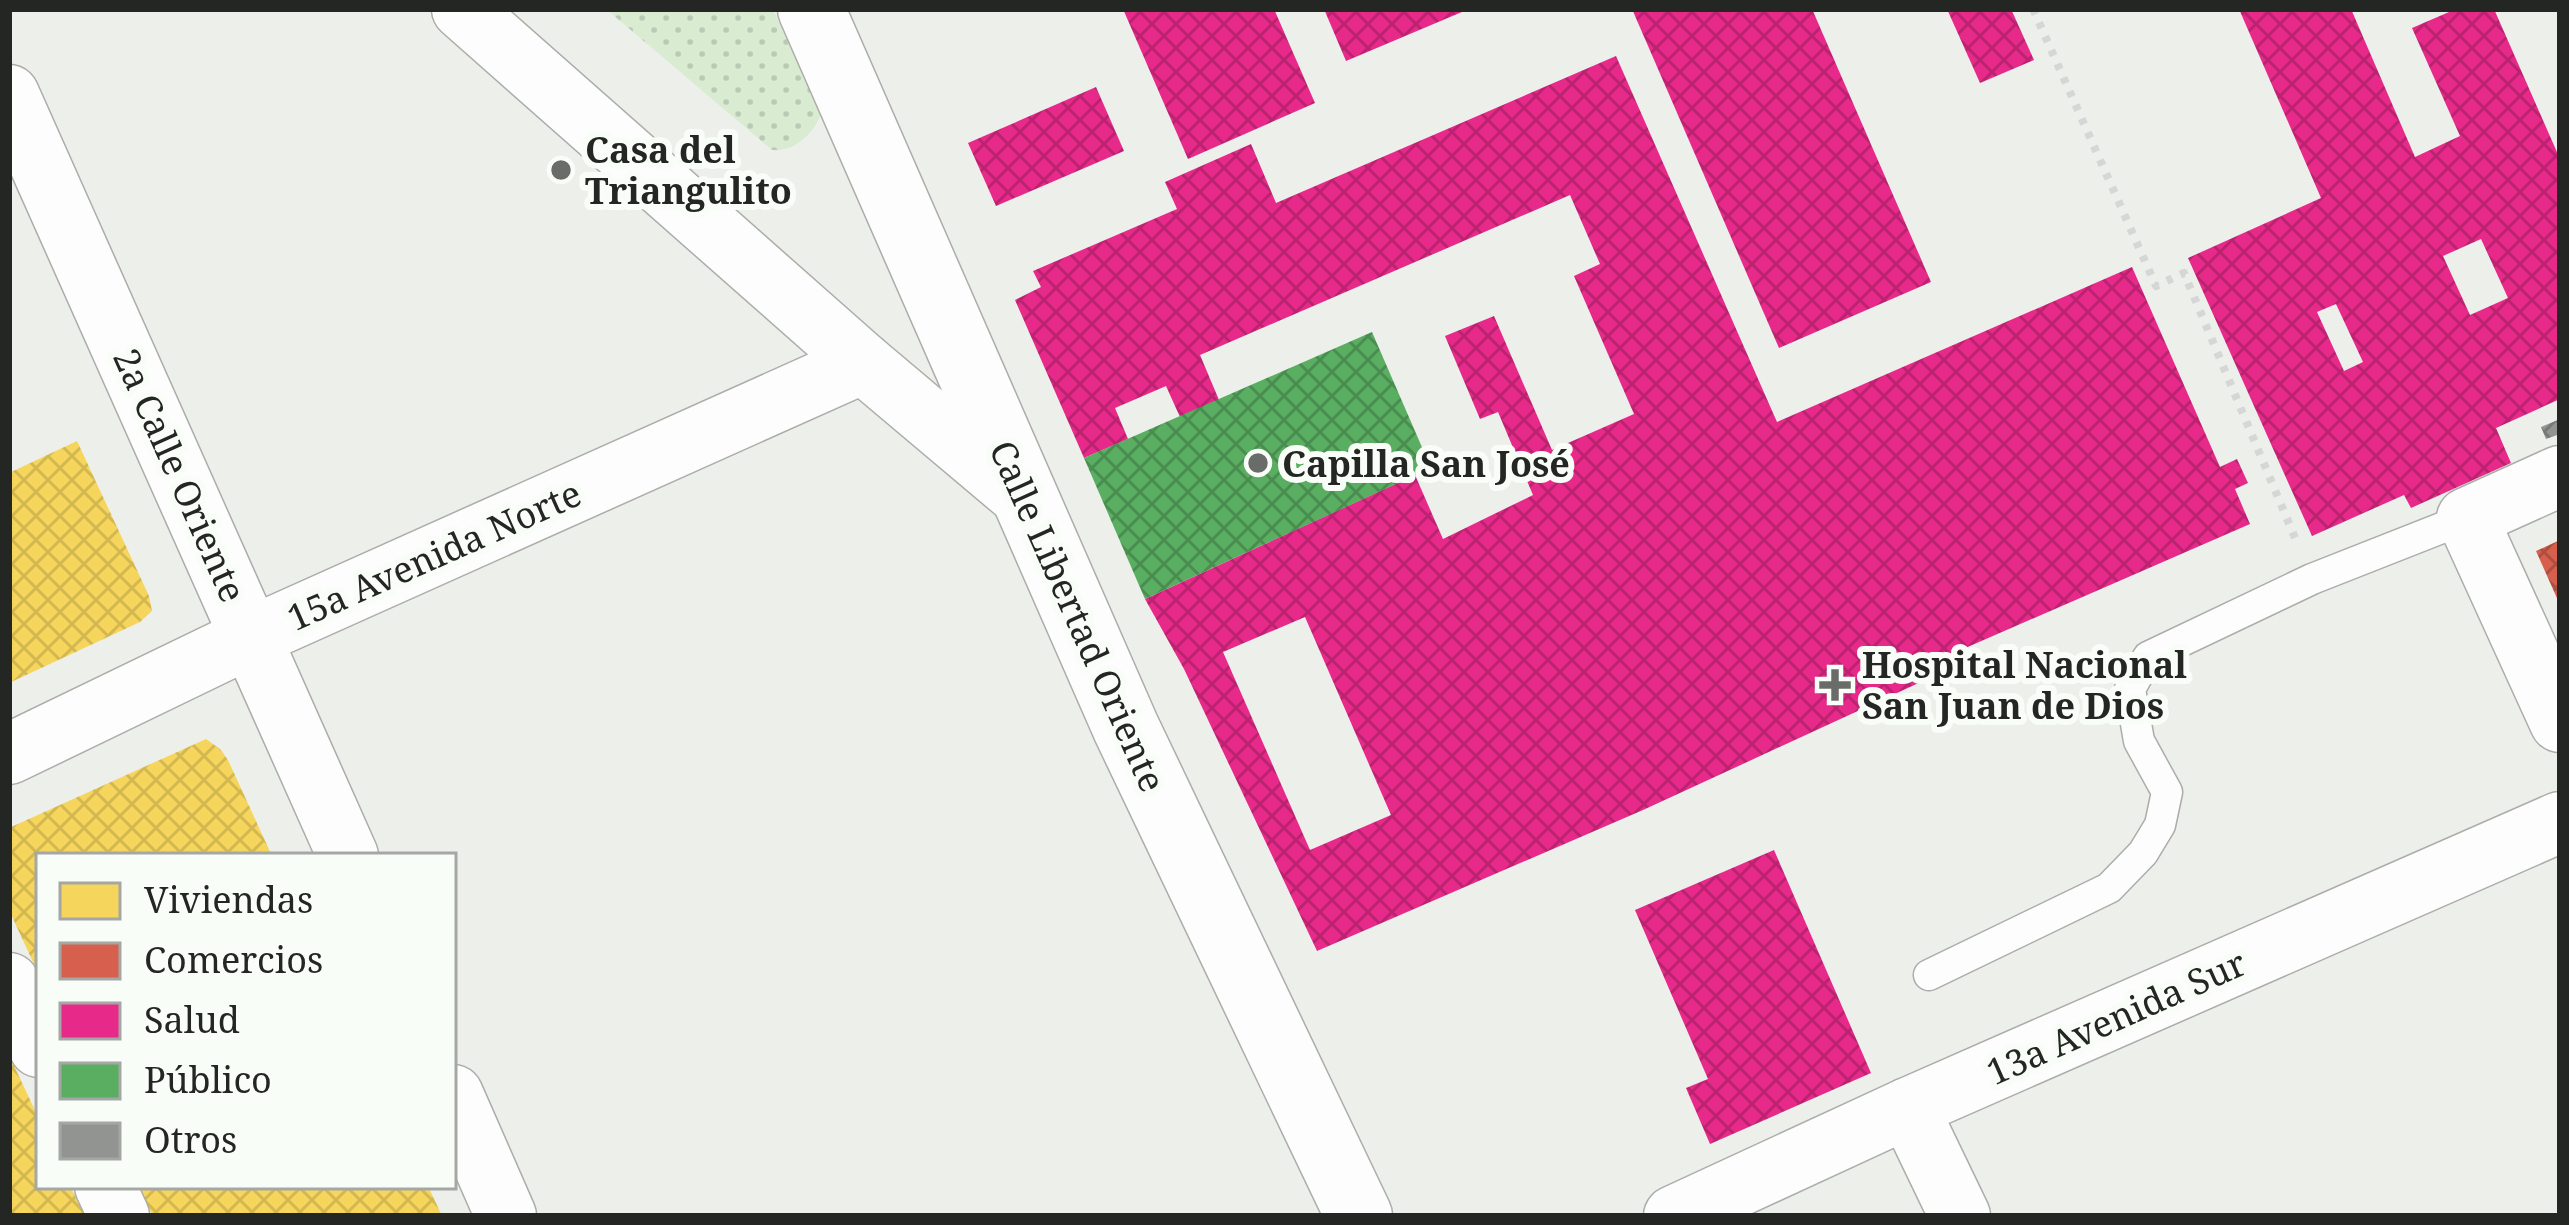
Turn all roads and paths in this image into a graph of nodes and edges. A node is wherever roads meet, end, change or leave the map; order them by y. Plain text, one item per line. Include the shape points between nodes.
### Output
1 (462, 9) edge
2 (811, 9) edge
3 (2033, 9) edge
4 (9, 95) edge
5 (862, 363) junction
6 (2560, 476) edge
7 (1022, 497) junction
8 (2467, 518) junction
9 (2312, 579) junction
10 (251, 637) junction
11 (2560, 722) edge
12 (9, 754) edge
13 (2560, 822) edge
14 (347, 853) edge
15 (1929, 975) dead end
16 (9, 983) edge
17 (36, 1041) edge
18 (456, 1102) edge
19 (1908, 1108) junction
20 (506, 1216) edge
21 (1359, 1216) edge
22 (1674, 1216) edge
23 (1960, 1216) edge

1 - 5 street
2 - 7 main road, Calle Libertad Oriente
3 - 9 path via 2156,286 2185,273
4 - 10 street, 2a Calle Oriente
5 - 7 street
5 - 10 street, 15a Avenida Norte
6 - 8 street
7 - 21 main road, Calle Libertad Oriente
8 - 9 lane
8 - 11 street
9 - 15 lane via 2149,656 2130,689 2138,741 2167,792 2143,853 2109,888
10 - 12 street, 15a Avenida Norte
10 - 14 street, 2a Calle Oriente
13 - 19 street, 13a Avenida Sur
16 - 17 street
18 - 20 street
19 - 22 street, 13a Avenida Sur
19 - 23 street

